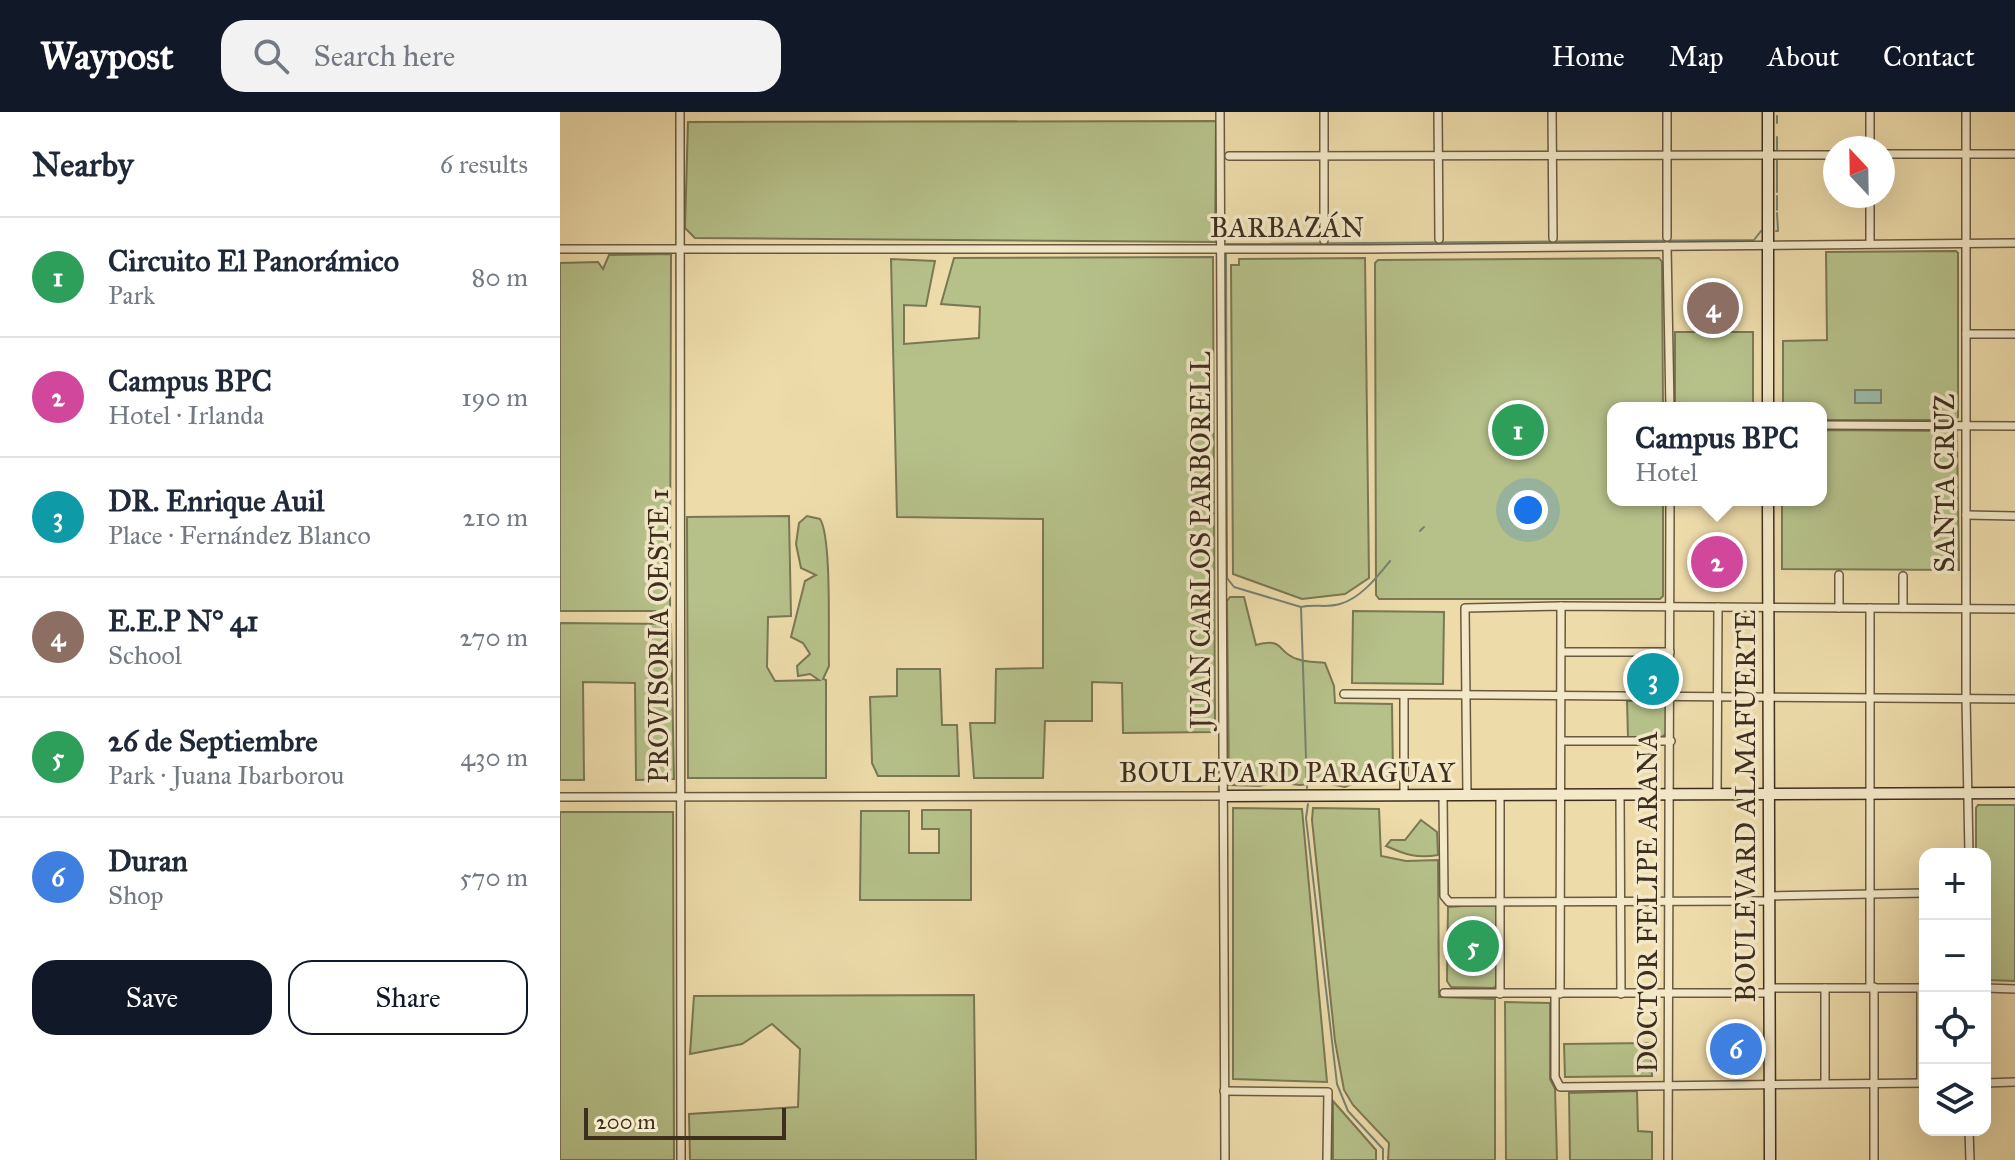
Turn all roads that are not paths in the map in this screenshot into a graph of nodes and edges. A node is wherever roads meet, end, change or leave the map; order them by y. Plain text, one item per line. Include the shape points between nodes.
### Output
1 (680, 112) edge
2 (1220, 112) edge
3 (1324, 112) edge
4 (1438, 112) edge
5 (1552, 112) edge
6 (1667, 112) edge
7 (1768, 112) edge
8 (1870, 112) edge
9 (1966, 112) edge
10 (1870, 136) edge
11 (1966, 153) junction
12 (1895, 154) edge
13 (2015, 154) edge
14 (1823, 155) edge
15 (1229, 156) dead end
16 (1324, 156) junction
17 (1438, 156) junction
18 (1552, 156) junction
19 (1668, 156) junction
20 (1768, 156) junction
21 (1870, 208) edge
22 (1553, 238) dead end
23 (1439, 239) dead end
24 (1324, 240) dead end
25 (1667, 241) junction
26 (1870, 243) junction
27 (1966, 243) junction
28 (2015, 243) edge
29 (1767, 244) junction
30 (560, 249) edge
31 (680, 249) junction
32 (1221, 249) junction
33 (1966, 334) junction
34 (2015, 334) edge
35 (1670, 402) edge
36 (1768, 402) edge
37 (1827, 425) edge
38 (1967, 426) junction
39 (2015, 426) edge
40 (1670, 506) edge
41 (1768, 506) edge
42 (1966, 515) junction
43 (2015, 516) edge
44 (1839, 575) dead end
45 (1903, 576) dead end
46 (1561, 606) junction
47 (1669, 607) junction
48 (1718, 607) junction
49 (1769, 608) junction
50 (1839, 608) junction
51 (1870, 608) junction
52 (1903, 608) junction
53 (1965, 609) junction
54 (2015, 609) edge
55 (1562, 652) junction
56 (1670, 652) junction
57 (1344, 694) dead end
58 (1404, 696) junction
59 (1465, 696) junction
60 (1562, 697) junction
61 (1671, 697) junction
62 (1718, 697) junction
63 (1769, 697) junction
64 (1869, 699) junction
65 (1966, 699) junction
66 (2015, 699) edge
67 (1562, 741) junction
68 (1671, 741) junction
69 (1969, 793) junction
70 (2015, 793) edge
71 (1717, 794) junction
72 (1769, 794) junction
73 (1870, 794) junction
74 (1404, 795) junction
75 (1443, 795) junction
76 (1467, 795) junction
77 (1500, 795) junction
78 (1560, 795) junction
79 (1620, 795) junction
80 (1668, 795) junction
81 (1224, 796) junction
82 (560, 797) edge
83 (680, 798) junction
84 (1969, 848) edge
85 (1919, 893) edge
86 (1870, 894) junction
87 (1769, 898) junction
88 (1500, 902) junction
89 (1560, 902) junction
90 (1667, 902) junction
91 (1620, 903) junction
92 (1872, 987) junction
93 (1825, 988) junction
94 (1919, 988) edge
95 (1991, 988) edge
96 (2015, 989) edge
97 (1769, 990) junction
98 (1923, 992) edge
99 (1444, 993) dead end
100 (1667, 993) junction
101 (1500, 994) junction
102 (1558, 994) junction
103 (1621, 994) junction
104 (1923, 1064) edge
105 (2015, 1082) edge
106 (1825, 1083) junction
107 (1874, 1083) junction
108 (1919, 1083) edge
109 (1991, 1083) edge
110 (1770, 1085) junction
111 (1668, 1086) junction
112 (1224, 1091) junction
113 (1969, 1136) edge
114 (681, 1160) edge
115 (1225, 1160) edge
116 (1327, 1160) edge
117 (1668, 1160) edge
118 (1770, 1160) edge
119 (1874, 1160) edge
120 (1970, 1160) edge

1 - 31 street, PROVISORIA OESTE 1
2 - 32 street, JUAN CARLOS PARBORELL
3 - 16 street
4 - 17 street
5 - 18 street
6 - 19 street
7 - 20 main road
8 - 10 street
9 - 11 street, SANTA CRUZ
11 - 12 street
11 - 13 street
11 - 27 street, SANTA CRUZ
14 - 20 street
15 - 16 street
16 - 17 street
16 - 24 street
17 - 18 street
17 - 23 street
18 - 19 street
18 - 22 street
19 - 20 street
19 - 25 street
20 - 29 main road
21 - 26 street
25 - 29 street, BARBAZÁN
25 - 32 street, BARBAZÁN
25 - 35 street
26 - 27 street, BARBAZÁN
26 - 29 street, BARBAZÁN
27 - 28 street, BARBAZÁN
27 - 33 street, SANTA CRUZ
29 - 36 main road
30 - 31 street, BARBAZÁN
31 - 32 street, BARBAZÁN
31 - 83 street, PROVISORIA OESTE 1
32 - 81 street, JUAN CARLOS PARBORELL
33 - 34 street
33 - 38 street, SANTA CRUZ
37 - 38 street
38 - 39 street
38 - 42 street, SANTA CRUZ
40 - 47 street, DOCTOR FELIPE ARANA
41 - 49 main road, BOULEVARD ALMAFUERTE
42 - 43 street
42 - 53 street, SANTA CRUZ
44 - 50 street
45 - 52 street
46 - 47 street
46 - 55 street
46 - 59 street via 1465,608
47 - 48 street
47 - 56 street, DOCTOR FELIPE ARANA
48 - 49 street
48 - 62 street
49 - 50 street
49 - 63 main road, BOULEVARD ALMAFUERTE
50 - 51 street
51 - 52 street
51 - 64 street
52 - 53 street
53 - 54 street
53 - 65 street, SANTA CRUZ
55 - 56 street
55 - 60 street
56 - 61 street, DOCTOR FELIPE ARANA
57 - 58 street
58 - 59 street
58 - 74 street
59 - 60 street
59 - 76 street
60 - 61 street
60 - 67 street
61 - 62 street
61 - 68 street, DOCTOR FELIPE ARANA
62 - 63 street
62 - 71 street
63 - 64 street
63 - 72 main road, BOULEVARD ALMAFUERTE
64 - 65 street
64 - 73 street
65 - 66 street
65 - 69 street, SANTA CRUZ
67 - 68 street
67 - 78 street
68 - 80 street, DOCTOR FELIPE ARANA
69 - 70 main road, BOULEVARD PARAGUAY
69 - 73 main road, BOULEVARD PARAGUAY
69 - 84 street, SANTA CRUZ
71 - 72 main road, BOULEVARD PARAGUAY
71 - 80 main road, BOULEVARD PARAGUAY
72 - 73 main road, BOULEVARD PARAGUAY
72 - 87 main road, BOULEVARD ALMAFUERTE
73 - 86 street
74 - 75 main road, BOULEVARD PARAGUAY
74 - 81 main road, BOULEVARD PARAGUAY
75 - 76 main road, BOULEVARD PARAGUAY
75 - 88 street via 1446,900
76 - 77 main road, BOULEVARD PARAGUAY
77 - 78 main road, BOULEVARD PARAGUAY
77 - 88 street
78 - 79 main road, BOULEVARD PARAGUAY
78 - 89 street
79 - 80 main road, BOULEVARD PARAGUAY
79 - 91 street
80 - 90 street, DOCTOR FELIPE ARANA
81 - 83 street, BOULEVARD PARAGUAY
81 - 112 street, JUAN CARLOS PARBORELL
82 - 83 street, BOULEVARD PARAGUAY
83 - 114 street, PROVISORIA OESTE 1
85 - 86 street
86 - 87 street
86 - 92 street
87 - 90 street
87 - 97 main road, BOULEVARD ALMAFUERTE
88 - 89 street
88 - 101 street
89 - 91 street
89 - 102 street
90 - 91 street
90 - 100 street, DOCTOR FELIPE ARANA
91 - 103 street
92 - 93 street
92 - 94 street
92 - 107 street
93 - 97 street
93 - 106 street
95 - 96 street
97 - 100 street
97 - 110 main road, BOULEVARD ALMAFUERTE
98 - 104 street
99 - 101 street
100 - 103 street
100 - 111 street, DOCTOR FELIPE ARANA
101 - 102 street
102 - 103 street
102 - 111 street via 1555,1077 1560,1087
105 - 109 street
106 - 107 street
106 - 110 street
107 - 108 street
107 - 119 street
110 - 111 street
110 - 118 main road, BOULEVARD ALMAFUERTE
111 - 117 street, DOCTOR FELIPE ARANA
112 - 115 street, JUAN CARLOS PARBORELL
112 - 116 street via 1328,1092
113 - 120 street

